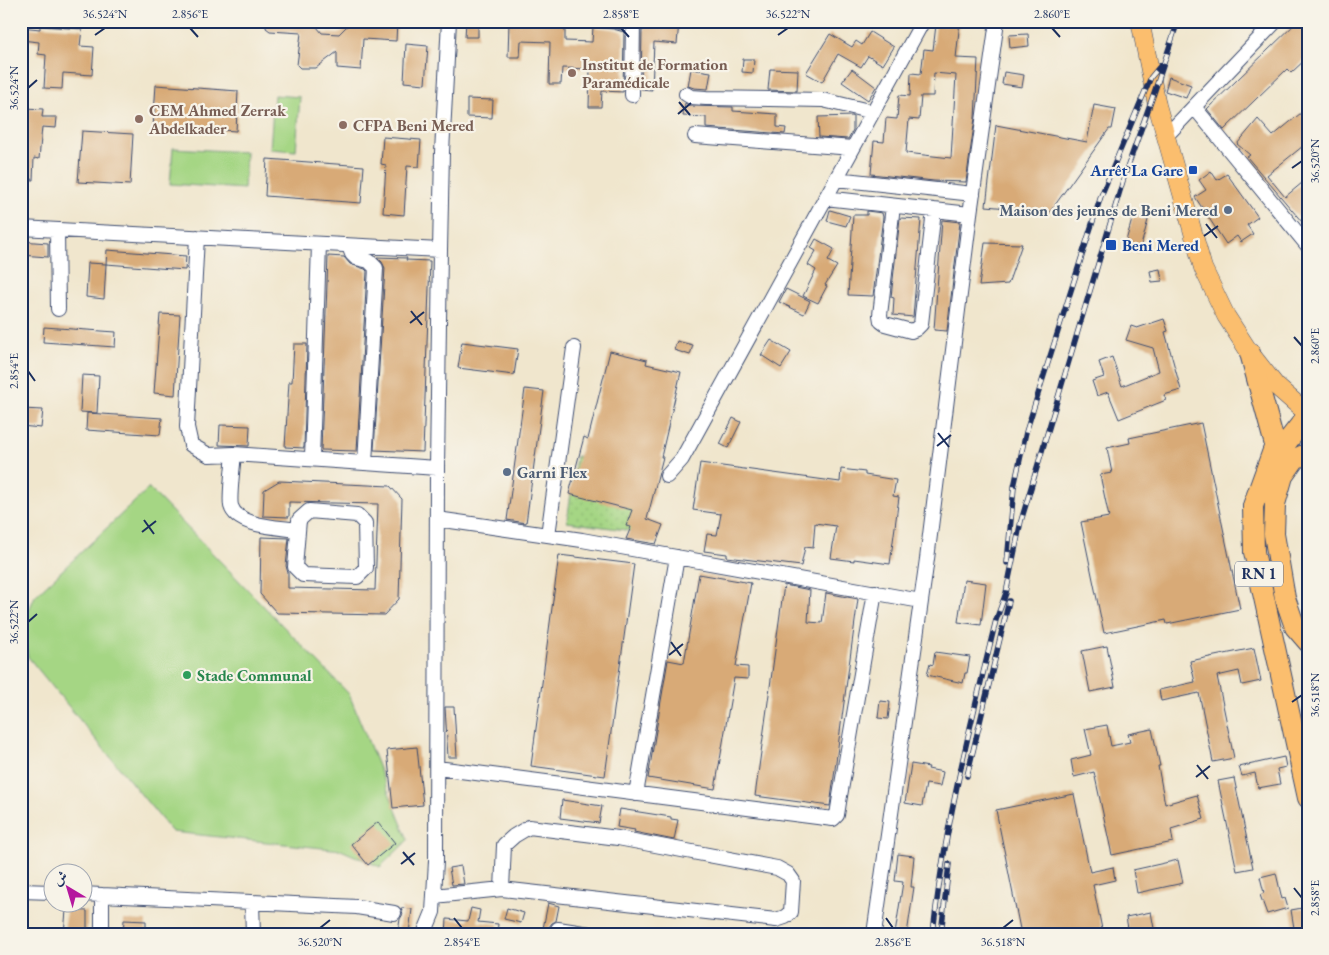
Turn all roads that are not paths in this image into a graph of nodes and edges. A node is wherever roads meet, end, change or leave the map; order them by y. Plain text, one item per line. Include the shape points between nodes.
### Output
1 (449, 21) edge
2 (617, 21) edge
3 (997, 21) edge
4 (1140, 21) edge
5 (1276, 21) edge
6 (921, 22) edge
7 (633, 23) edge
8 (686, 94) dead end
9 (632, 95) dead end
10 (1195, 108) junction
11 (873, 112) junction
12 (695, 136) dead end
13 (1166, 136) junction
14 (853, 148) junction
15 (836, 179) junction
16 (973, 194) junction
17 (825, 198) junction
18 (893, 206) junction
19 (934, 210) junction
20 (970, 214) junction
21 (21, 228) edge
22 (57, 230) junction
23 (197, 237) junction
24 (319, 244) junction
25 (350, 246) junction
26 (1308, 246) edge
27 (440, 250) junction
28 (58, 309) dead end
29 (574, 348) dead end
30 (1250, 353) junction
31 (1308, 415) edge
32 (1304, 453) edge
33 (234, 454) junction
34 (312, 460) junction
35 (365, 463) junction
36 (1267, 467) junction
37 (437, 468) junction
38 (667, 476) dead end
39 (437, 519) junction
40 (298, 530) junction
41 (548, 535) junction
42 (677, 557) junction
43 (875, 592) junction
44 (921, 601) junction
45 (1308, 642) edge
46 (437, 768) junction
47 (636, 794) junction
48 (1308, 798) edge
49 (502, 889) junction
50 (21, 891) edge
51 (42, 892) edge
52 (92, 894) edge
53 (102, 895) junction
54 (434, 896) junction
55 (252, 903) junction
56 (394, 913) dead end
57 (558, 929) dead end
58 (102, 934) edge
59 (253, 934) edge
60 (424, 934) edge
61 (590, 934) edge
62 (874, 934) edge

1 - 27 street
2 - 7 street
3 - 16 street
4 - 13 main road, RN 1
5 - 10 street
6 - 11 street
7 - 9 street
8 - 11 street via 706,98 824,100
10 - 13 street
10 - 26 street
11 - 14 street
12 - 14 street
13 - 30 main road, RN 1 via 1203,268 1226,316
14 - 15 street
15 - 16 street
15 - 17 street
16 - 20 street
17 - 18 street
17 - 38 street via 682,459
18 - 19 street
18 - 19 street via 880,315 885,324 911,331 921,324
19 - 20 street
20 - 44 street
21 - 22 street
22 - 23 street
22 - 28 street
23 - 24 street
23 - 33 street via 186,427 191,445 209,455
24 - 25 street
24 - 34 street
25 - 27 street
25 - 35 street via 356,258 369,261 376,268
27 - 37 street
29 - 41 street
30 - 31 main road, RN 1 via 1276,386
30 - 36 highway, RN 1 via 1275,445
31 - 36 highway
32 - 45 highway via 1282,476 1275,504 1274,534 1285,598 1294,627
33 - 34 street
33 - 40 street via 231,506 238,517 250,523
34 - 35 street
35 - 37 street
36 - 48 highway, RN 1 via 1253,506 1254,552
37 - 39 street
39 - 41 street
39 - 46 street
40 - 40 street via 299,520 308,512 356,515 365,523 366,568 357,577 303,575 295,567
41 - 42 street
42 - 43 street
42 - 47 street
43 - 44 street
43 - 47 street via 834,819
44 - 62 street
46 - 47 street
46 - 54 street
49 - 49 street via 776,920 791,912 793,881 777,868 618,838 529,827 504,845
49 - 54 street
50 - 51 street
52 - 53 street
53 - 55 street
53 - 58 street
54 - 60 street via 433,912
55 - 56 street via 357,907
55 - 59 street
57 - 61 street

